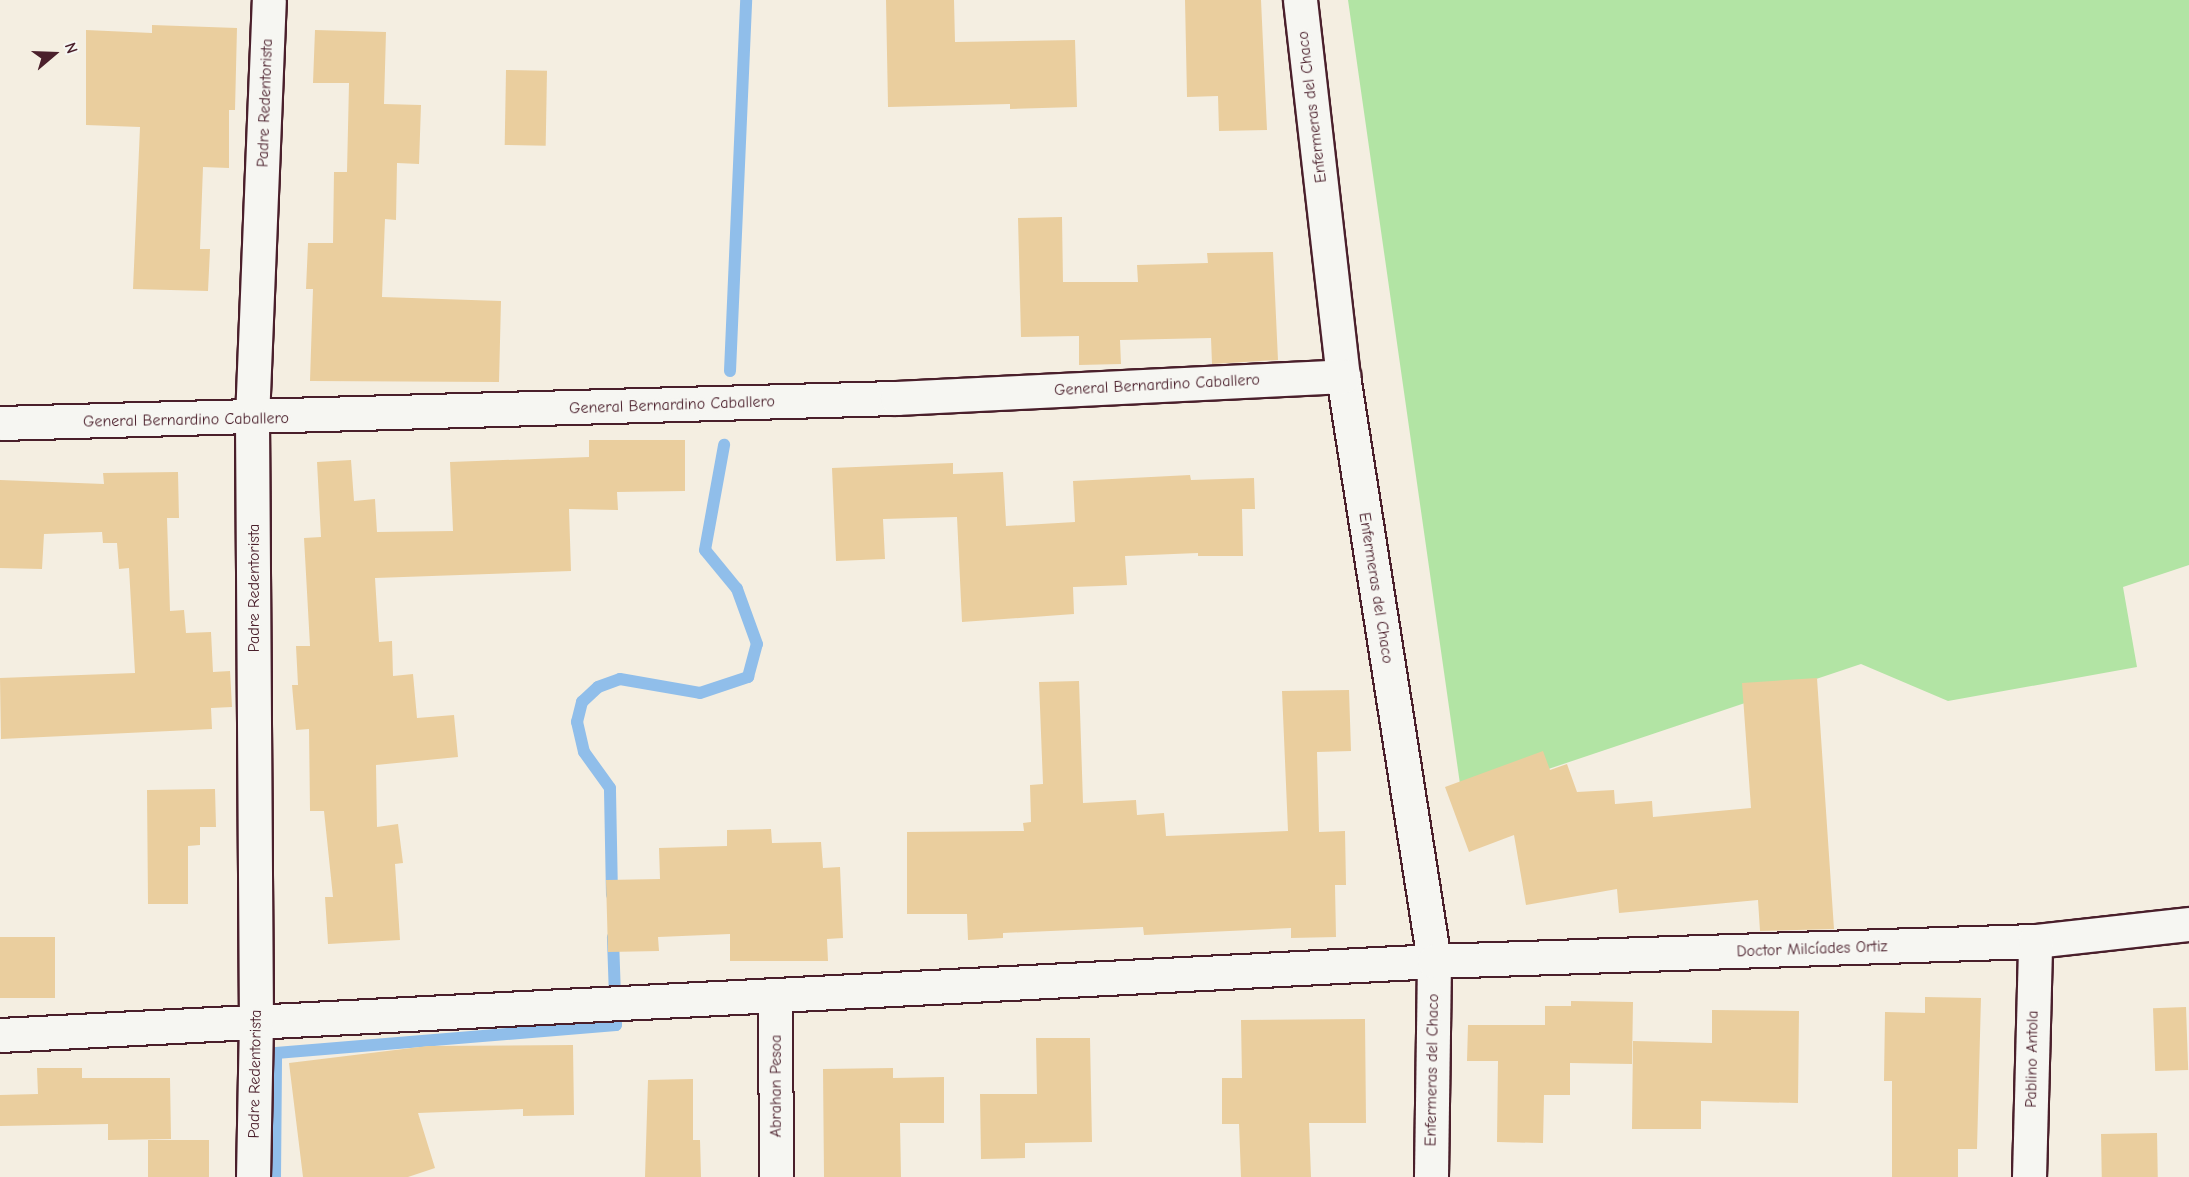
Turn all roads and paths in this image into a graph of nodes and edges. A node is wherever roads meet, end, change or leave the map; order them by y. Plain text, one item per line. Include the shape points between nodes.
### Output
1 (269, 0) edge
2 (1300, 0) edge
3 (1343, 376) junction
4 (252, 419) junction
5 (0, 423) edge
6 (2189, 924) edge
7 (2035, 941) junction
8 (1434, 961) junction
9 (775, 995) junction
10 (256, 1024) junction
11 (0, 1035) edge
12 (253, 1177) edge
13 (776, 1177) edge
14 (1431, 1177) edge
15 (2029, 1177) edge

1 - 4 street, Padre Redentorista
2 - 3 street, Enfermeras del Chaco
3 - 4 street, General Bernardino Caballero via 897,398
3 - 8 street, Enfermeras del Chaco
4 - 5 street, General Bernardino Caballero
4 - 10 street, Padre Redentorista
6 - 7 street, Doctor Milcíades Ortiz
7 - 8 street, Doctor Milcíades Ortiz
7 - 15 street, Pablino Antola
8 - 9 street, Doctor Milcíades Ortiz
8 - 14 street, Enfermeras del Chaco
9 - 10 street, Doctor Milcíades Ortiz
9 - 13 street, Abrahan Pesoa
10 - 11 street, Doctor Milcíades Ortiz
10 - 12 street, Padre Redentorista

